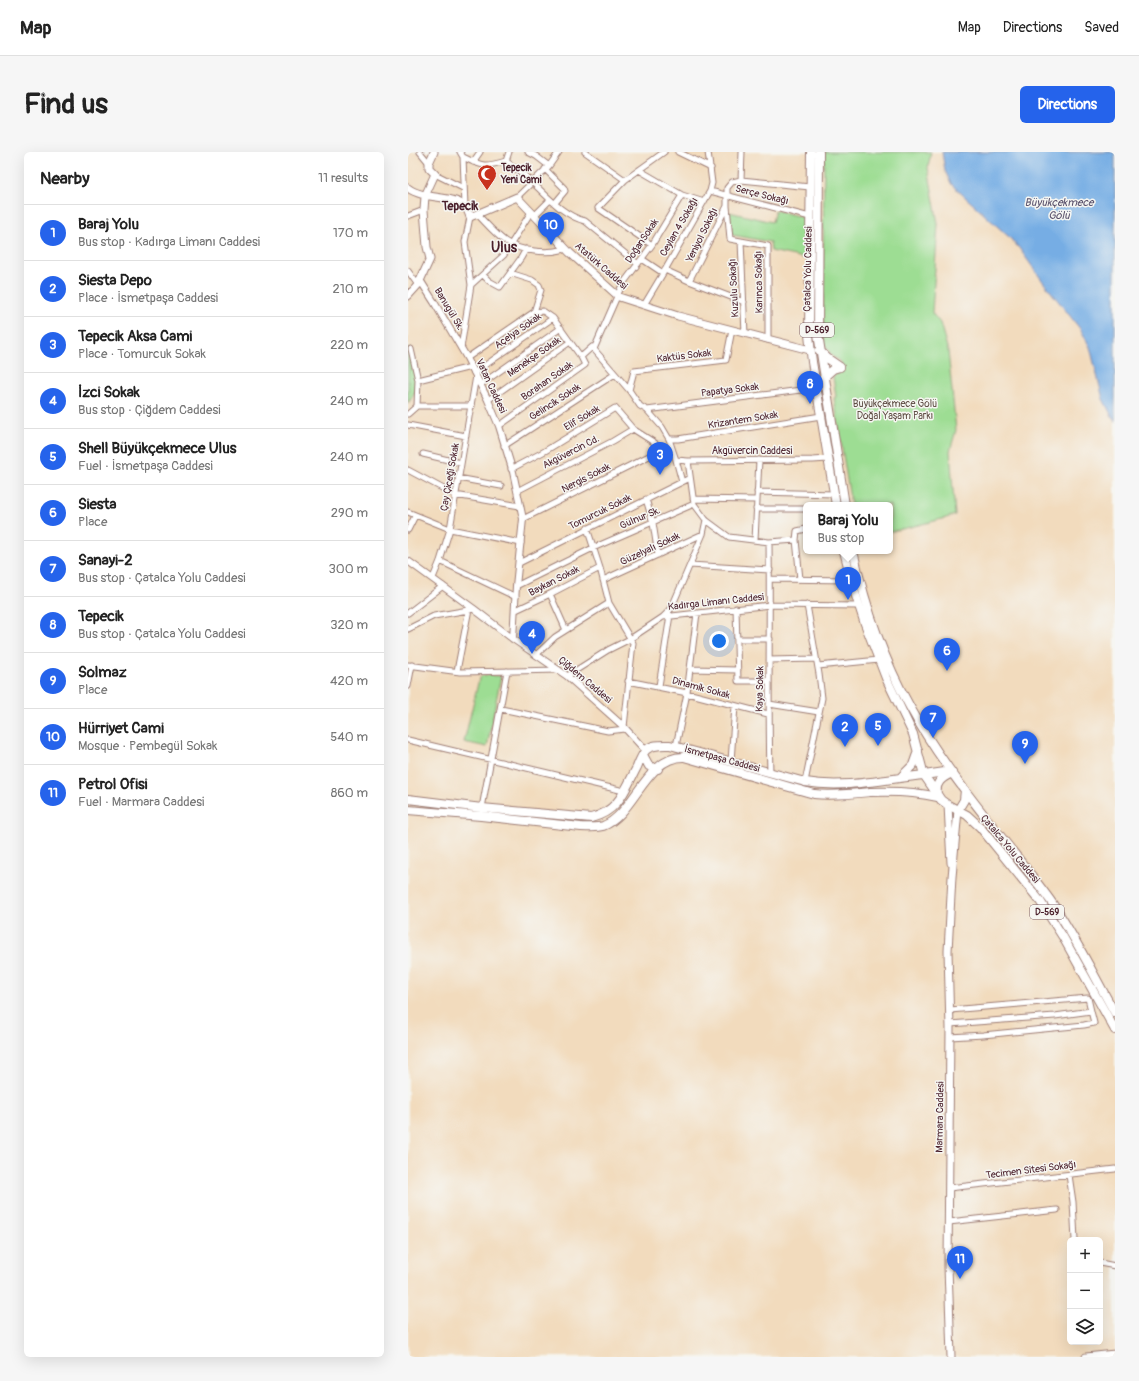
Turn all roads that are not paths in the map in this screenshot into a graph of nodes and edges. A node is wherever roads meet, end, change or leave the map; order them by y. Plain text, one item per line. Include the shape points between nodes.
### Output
1 (420, 152) edge
2 (434, 152) edge
3 (480, 152) edge
4 (509, 152) edge
5 (528, 152) edge
6 (559, 152) edge
7 (585, 152) edge
8 (664, 152) edge
9 (678, 152) edge
10 (708, 152) edge
11 (742, 152) edge
12 (811, 152) edge
13 (819, 152) edge
14 (462, 155) edge
15 (506, 161) junction
16 (473, 162) junction
17 (429, 163) junction
18 (547, 168) junction
19 (711, 168) junction
20 (639, 170) junction
21 (435, 174) junction
22 (625, 180) junction
23 (741, 180) junction
24 (533, 182) junction
25 (810, 187) junction
26 (408, 188) edge
27 (464, 188) junction
28 (710, 191) junction
29 (682, 195) junction
30 (425, 196) junction
31 (726, 196) junction
32 (517, 197) junction
33 (553, 201) junction
34 (704, 202) junction
35 (465, 206) junction
36 (726, 206) junction
37 (424, 210) junction
38 (533, 214) junction
39 (408, 216) edge
40 (474, 216) junction
41 (810, 217) junction
42 (740, 241) junction
43 (511, 244) junction
44 (652, 245) junction
45 (526, 249) junction
46 (566, 249) junction
47 (642, 259) junction
48 (638, 264) junction
49 (408, 271) edge
50 (664, 272) junction
51 (510, 273) junction
52 (483, 275) junction
53 (689, 281) junction
54 (419, 283) junction
55 (471, 285) junction
56 (617, 295) junction
57 (408, 296) edge
58 (744, 302) junction
59 (644, 305) junction
60 (534, 312) junction
61 (553, 318) junction
62 (561, 328) junction
63 (732, 330) junction
64 (745, 334) junction
65 (768, 340) junction
66 (570, 342) junction
67 (461, 348) junction
68 (592, 348) junction
69 (411, 349) dead end
70 (810, 350) junction
71 (819, 350) junction
72 (581, 357) junction
73 (467, 358) junction
74 (474, 372) junction
75 (616, 374) junction
76 (824, 377) junction
77 (418, 380) junction
78 (480, 385) junction
79 (816, 388) junction
80 (629, 390) junction
81 (488, 400) junction
82 (417, 406) junction
83 (472, 406) junction
84 (646, 410) junction
85 (408, 414) edge
86 (821, 416) junction
87 (408, 425) edge
88 (499, 426) junction
89 (633, 429) junction
90 (466, 436) junction
91 (668, 439) junction
92 (504, 446) junction
93 (657, 452) joint
94 (423, 454) dead end
95 (828, 459) junction
96 (676, 460) junction
97 (759, 460) junction
98 (688, 461) junction
99 (461, 463) junction
100 (511, 469) junction
101 (408, 470) edge
102 (458, 478) junction
103 (690, 478) junction
104 (682, 482) junction
105 (501, 486) dead end
106 (517, 491) junction
107 (757, 492) junction
108 (834, 494) junction
109 (455, 495) junction
110 (646, 499) junction
111 (756, 500) junction
112 (694, 501) junction
113 (835, 502) edge
114 (845, 502) edge
115 (520, 506) junction
116 (756, 509) junction
117 (803, 509) edge
118 (408, 512) edge
119 (414, 516) junction
120 (523, 519) junction
121 (706, 520) junction
122 (653, 523) junction
123 (587, 528) junction
124 (450, 529) junction
125 (408, 530) edge
126 (803, 530) edge
127 (704, 534) junction
128 (755, 540) junction
129 (796, 540) junction
130 (770, 542) junction
131 (521, 543) junction
132 (593, 548) junction
133 (845, 554) edge
134 (854, 554) edge
135 (658, 555) junction
136 (408, 561) edge
137 (440, 561) junction
138 (519, 563) junction
139 (690, 565) junction
140 (600, 568) junction
141 (770, 570) junction
142 (433, 578) junction
143 (770, 579) junction
144 (800, 579) junction
145 (603, 580) junction
146 (852, 580) junction
147 (443, 586) junction
148 (516, 586) junction
149 (550, 594) junction
150 (516, 597) junction
151 (609, 603) junction
152 (770, 605) junction
153 (807, 605) junction
154 (859, 606) junction
155 (471, 608) junction
156 (736, 608) junction
157 (516, 610) junction
158 (408, 613) edge
159 (697, 613) junction
160 (670, 616) junction
161 (664, 617) junction
162 (408, 628) edge
163 (566, 630) junction
164 (513, 639) junction
165 (630, 639) junction
166 (737, 639) junction
167 (770, 639) junction
168 (536, 655) junction
169 (816, 659) junction
170 (769, 660) junction
171 (879, 660) junction
172 (410, 665) edge
173 (818, 666) junction
174 (690, 669) junction
175 (507, 670) junction
176 (560, 670) junction
177 (738, 670) junction
178 (457, 672) junction
179 (567, 676) junction
180 (628, 681) junction
181 (769, 681) junction
182 (408, 686) edge
183 (659, 686) junction
184 (687, 693) junction
185 (768, 704) junction
186 (735, 706) junction
187 (501, 709) junction
188 (819, 712) junction
189 (768, 714) junction
190 (625, 728) junction
191 (408, 740) edge
192 (660, 745) junction
193 (676, 746) junction
194 (918, 751) junction
195 (644, 753) junction
196 (490, 759) junction
197 (667, 761) junction
198 (731, 761) junction
199 (658, 769) junction
200 (773, 773) junction
201 (952, 773) junction
202 (924, 775) junction
203 (900, 778) junction
204 (773, 782) junction
205 (805, 782) junction
206 (870, 782) junction
207 (965, 790) junction
208 (624, 791) junction
209 (871, 792) junction
210 (938, 796) junction
211 (408, 799) edge
212 (464, 805) junction
213 (948, 805) junction
214 (482, 808) junction
215 (408, 810) edge
216 (958, 810) junction
217 (463, 815) junction
218 (555, 815) junction
219 (554, 824) junction
220 (952, 877) junction
221 (950, 1010) junction
222 (1091, 1011) junction
223 (1115, 1012) edge
224 (950, 1024) junction
225 (1115, 1030) edge
226 (950, 1037) junction
227 (1115, 1168) edge
228 (1069, 1175) junction
229 (949, 1188) junction
230 (1057, 1210) dead end
231 (949, 1222) junction
232 (1075, 1237) edge
233 (1103, 1264) edge
234 (1115, 1266) edge
235 (1115, 1354) edge
236 (951, 1357) edge
237 (1086, 1357) edge

1 - 17 street
2 - 17 main road
3 - 16 street
4 - 15 street
5 - 18 street via 536,156
6 - 18 street
7 - 22 street
8 - 20 street
9 - 19 street
10 - 19 street, Ceylan 4 Sokağı
11 - 23 street
12 - 25 main road, Çatalca Yolu Caddesi / D-569
13 - 71 main road, Çatalca Yolu Caddesi / D-569
14 - 16 street
14 - 27 street
15 - 16 street via 490,166
15 - 24 street
17 - 21 main road via 429,168
18 - 24 street
18 - 33 street via 565,191
19 - 28 street, Ceylan 4 Sokağı
20 - 22 street
20 - 29 street
21 - 27 street
21 - 30 main road
22 - 44 street via 598,208
23 - 25 street
23 - 31 street via 732,182 727,188
24 - 32 street
24 - 33 street
25 - 41 main road, Çatalca Yolu Caddesi / D-569
26 - 30 main road
27 - 35 street
28 - 31 street, Serçe Sokağı
28 - 34 street, Ceylan 4 Sokağı
29 - 34 street
29 - 44 street, DoğanSokak
30 - 35 main road via 457,201
30 - 37 main road
31 - 36 street, Yeniyol Sokağı
31 - 41 street, Serçe Sokağı
32 - 38 main road, Atatürk Caddesi
32 - 40 main road
33 - 38 street
33 - 48 street via 570,216 585,221
34 - 50 street, Ceylan 4 Sokağı
35 - 40 main road
36 - 42 street via 730,239
36 - 53 street, Yeniyol Sokağı
37 - 39 street
37 - 54 main road via 430,259
38 - 43 street
38 - 46 main road, Atatürk Caddesi
40 - 43 street
40 - 55 street via 465,242
41 - 70 main road, Çatalca Yolu Caddesi / D-569
42 - 58 street, Kuzulu Sokağı
42 - 65 street, Karınca Sokağı via 768,246
43 - 45 street
43 - 52 street via 501,259
44 - 47 street, DoğanSokak
45 - 46 street
45 - 51 street
46 - 56 main road, Atatürk Caddesi
47 - 48 street, DoğanSokak
47 - 50 street
48 - 56 street, DoğanSokak
49 - 54 street
50 - 53 street
50 - 59 street, Ceylan 4 Sokağı
51 - 52 street via 500,287
51 - 60 street via 539,285
52 - 55 street
53 - 58 street
54 - 57 main road
54 - 67 street, Banugül Sk. via 434,302
55 - 67 street
56 - 59 main road, Atatürk Caddesi
56 - 68 street, DoğanSokak
58 - 64 street, Kuzulu Sokağı
59 - 63 main road, Atatürk Caddesi
60 - 61 street via 543,311
60 - 73 street
61 - 62 street
61 - 74 street, Açelya Sokak
62 - 66 street
62 - 78 street
63 - 64 main road, Atatürk Caddesi
63 - 80 street, Kaktüs Sokak via 726,360 634,371
64 - 65 main road, Atatürk Caddesi
65 - 70 main road, Atatürk Caddesi
66 - 72 street
66 - 81 street, Menekşe Sokak
67 - 73 street, Vatan Caddesi
68 - 72 street, Borahan Sokak
68 - 75 street
69 - 77 street
70 - 71 main road
70 - 79 main road, Çatalca Yolu Caddesi / D-569
71 - 76 main road, Çatalca Yolu Caddesi / D-569
71 - 76 main road via 840,367 833,369
72 - 88 street, Borahan Sokak via 585,365
73 - 74 street, Vatan Caddesi
74 - 77 street
74 - 78 street, Vatan Caddesi
74 - 83 street, Çay Çiçeği Sokak
75 - 80 street
75 - 92 street, Gelincik Sokak
76 - 114 main road, Çatalca Yolu Caddesi / D-569
77 - 82 street
78 - 81 street, Vatan Caddesi
79 - 84 street, Papatya Sokak
79 - 86 main road, Çatalca Yolu Caddesi / D-569
80 - 84 street
81 - 88 street, Vatan Caddesi
82 - 83 street
82 - 85 street
83 - 90 street, Çay Çiçeği Sokak
84 - 91 street via 662,427
86 - 91 street, Krizantem Sokak
86 - 95 main road, Çatalca Yolu Caddesi / D-569
87 - 90 street
88 - 92 street, Vatan Caddesi
89 - 93 street, Elif Sokak via 655,443
89 - 100 street, Elif Sokak via 615,408
89 - 106 street, Akgüvercin Cd.
90 - 99 street, Çay Çiçeği Sokak
91 - 96 street
92 - 100 street, Vatan Caddesi
93 - 120 street, Nergis Sokak
94 - 99 street
95 - 97 street, Akgüvercin Caddesi
95 - 108 main road, Çatalca Yolu Caddesi / D-569
96 - 98 street, Akgüvercin Caddesi
96 - 104 street
97 - 98 street, Akgüvercin Caddesi
97 - 107 street
98 - 103 street
99 - 102 street, Çay Çiçeği Sokak
100 - 106 street, Vatan Caddesi
101 - 109 street
102 - 105 street
102 - 109 street, Çay Çiçeği Sokak
103 - 104 street, Tomurcuk Sokak
103 - 112 street
104 - 110 street, Tomurcuk Sokak
106 - 115 street, Vatan Caddesi
107 - 108 street
107 - 111 street
108 - 113 main road, Çatalca Yolu Caddesi / D-569
109 - 115 street
109 - 124 street, Çay Çiçeği Sokak
110 - 122 street
110 - 123 street, Tomurcuk Sokak
111 - 112 street
111 - 116 street
112 - 121 street
112 - 122 street, Gülnur Sk.
115 - 120 street, Vatan Caddesi
116 - 117 street
116 - 128 street
118 - 119 street
119 - 124 street
119 - 125 street
120 - 131 street, Vatan Caddesi
121 - 127 street
121 - 128 street via 729,537
122 - 132 street, Gülnur Sk.
122 - 135 street
123 - 132 street
123 - 138 street, Tomurcuk Sokak
124 - 131 street
124 - 137 street, Çay Çiçeği Sokak
126 - 129 street via 797,531
127 - 135 street, Güzelyalı Sokak
127 - 139 street
128 - 130 street
129 - 130 street
129 - 144 street
130 - 141 street, Kaya Sokak
131 - 138 street, Vatan Caddesi
132 - 140 street
132 - 148 street, Gülnur Sk.
133 - 146 main road, Çatalca Yolu Caddesi / D-569
134 - 201 main road, Çatalca Yolu Caddesi / D-569 via 874,624 901,691
135 - 145 street, Güzelyalı Sokak
136 - 142 street, Çiğdem Caddesi
137 - 142 street, Çay Çiçeği Sokak
137 - 150 street
138 - 148 street, Vatan Caddesi
139 - 141 street
139 - 161 street
140 - 145 street
140 - 149 street, Baykan Sokak
141 - 143 street, Kaya Sokak
142 - 147 street, Çiğdem Caddesi
143 - 144 street
143 - 152 street, Kaya Sokak
144 - 146 street
145 - 151 street
146 - 154 main road, Çatalca Yolu Caddesi / D-569
147 - 155 street, Çiğdem Caddesi
147 - 158 street
148 - 150 street, Vatan Caddesi
149 - 157 street, Baykan Sokak
149 - 163 street
150 - 157 street, Vatan Caddesi
151 - 163 street
151 - 165 street
152 - 153 street, Kadırga Limanı Caddesi
152 - 156 street, Kadırga Limanı Caddesi
152 - 167 street, Kaya Sokak
153 - 154 street, Kadırga Limanı Caddesi
153 - 169 street
154 - 171 main road, Çatalca Yolu Caddesi / D-569
155 - 162 street via 434,616
155 - 164 street, Çiğdem Caddesi
155 - 178 street
156 - 159 street, Kadırga Limanı Caddesi
156 - 166 street
157 - 164 street, Vatan Caddesi
159 - 160 street, Kadırga Limanı Caddesi
159 - 174 street
160 - 161 street, Kadırga Limanı Caddesi
160 - 183 street
161 - 165 street, Kadırga Limanı Caddesi
163 - 168 street
164 - 168 street, Çiğdem Caddesi
165 - 179 street, Kadırga Limanı Caddesi
165 - 180 street via 633,643
166 - 167 street
166 - 177 street
167 - 170 street, Kaya Sokak
168 - 176 street, Çiğdem Caddesi
169 - 170 street
169 - 173 street
170 - 181 street, Kaya Sokak
171 - 173 street
171 - 194 main road, Çatalca Yolu Caddesi / D-569 via 910,726
172 - 178 street
172 - 182 street
173 - 188 street via 822,698
174 - 177 street
174 - 184 street
175 - 176 street
175 - 178 street
175 - 187 street
176 - 179 street, Çiğdem Caddesi
177 - 181 street via 738,681
179 - 190 street, Çiğdem Caddesi
180 - 183 street, Dinamik Sokak
180 - 190 street
181 - 185 street, Kaya Sokak
183 - 184 street, Dinamik Sokak
184 - 186 street, Dinamik Sokak
184 - 193 street
185 - 188 street
185 - 189 street, Kaya Sokak
186 - 189 street, Dinamik Sokak
186 - 198 street
187 - 190 street via 608,731
187 - 196 street
188 - 205 street
189 - 200 street, Kaya Sokak
190 - 195 street, Çiğdem Caddesi
191 - 196 street
192 - 193 main road, İsmetpaşa Caddesi
192 - 195 main road, İsmetpaşa Caddesi via 651,747
192 - 197 main road
193 - 198 main road, İsmetpaşa Caddesi
194 - 202 main road, Çatalca Yolu Caddesi / D-569
194 - 203 main road via 913,765
195 - 199 main road via 648,766
195 - 208 main road
196 - 208 street
196 - 214 street
197 - 199 main road
197 - 204 main road, İsmetpaşa Caddesi via 684,757
198 - 200 main road, İsmetpaşa Caddesi
199 - 219 main road via 646,779 622,812 604,825 582,828
200 - 204 main road
200 - 205 main road, İsmetpaşa Caddesi
201 - 202 main road, İsmetpaşa Caddesi
201 - 207 main road, Çatalca Yolu Caddesi / D-569
201 - 210 main road via 939,781
202 - 203 main road, İsmetpaşa Caddesi
202 - 210 main road, Çatalca Yolu Caddesi / D-569
203 - 206 main road, İsmetpaşa Caddesi
204 - 209 main road, İsmetpaşa Caddesi via 814,794
205 - 206 main road, İsmetpaşa Caddesi
206 - 209 main road
207 - 216 main road via 964,800
207 - 223 main road, Çatalca Yolu Caddesi / D-569 via 1059,913
208 - 218 main road via 612,808 601,816 591,818
209 - 210 main road, İsmetpaşa Caddesi via 909,792
210 - 213 main road, Çatalca Yolu Caddesi / D-569
211 - 212 main road
212 - 214 main road
212 - 217 main road
213 - 216 main road, Çatalca Yolu Caddesi / D-569
213 - 220 main road
214 - 218 main road
215 - 217 main road
216 - 220 main road
216 - 225 main road, Çatalca Yolu Caddesi / D-569 via 974,820 1040,901
217 - 219 main road
218 - 219 main road
220 - 221 main road, Marmara Caddesi via 948,951
221 - 222 street via 1088,998
221 - 224 main road, Marmara Caddesi
222 - 224 street
222 - 226 street via 1094,1022 1084,1025
224 - 226 main road, Marmara Caddesi
226 - 229 main road, Marmara Caddesi
227 - 228 street, Tecimen Sitesi Sokağı
228 - 229 street, Tecimen Sitesi Sokağı
228 - 232 street
229 - 231 main road, Marmara Caddesi
230 - 231 street
231 - 236 main road, Marmara Caddesi
233 - 234 street
235 - 237 main road

